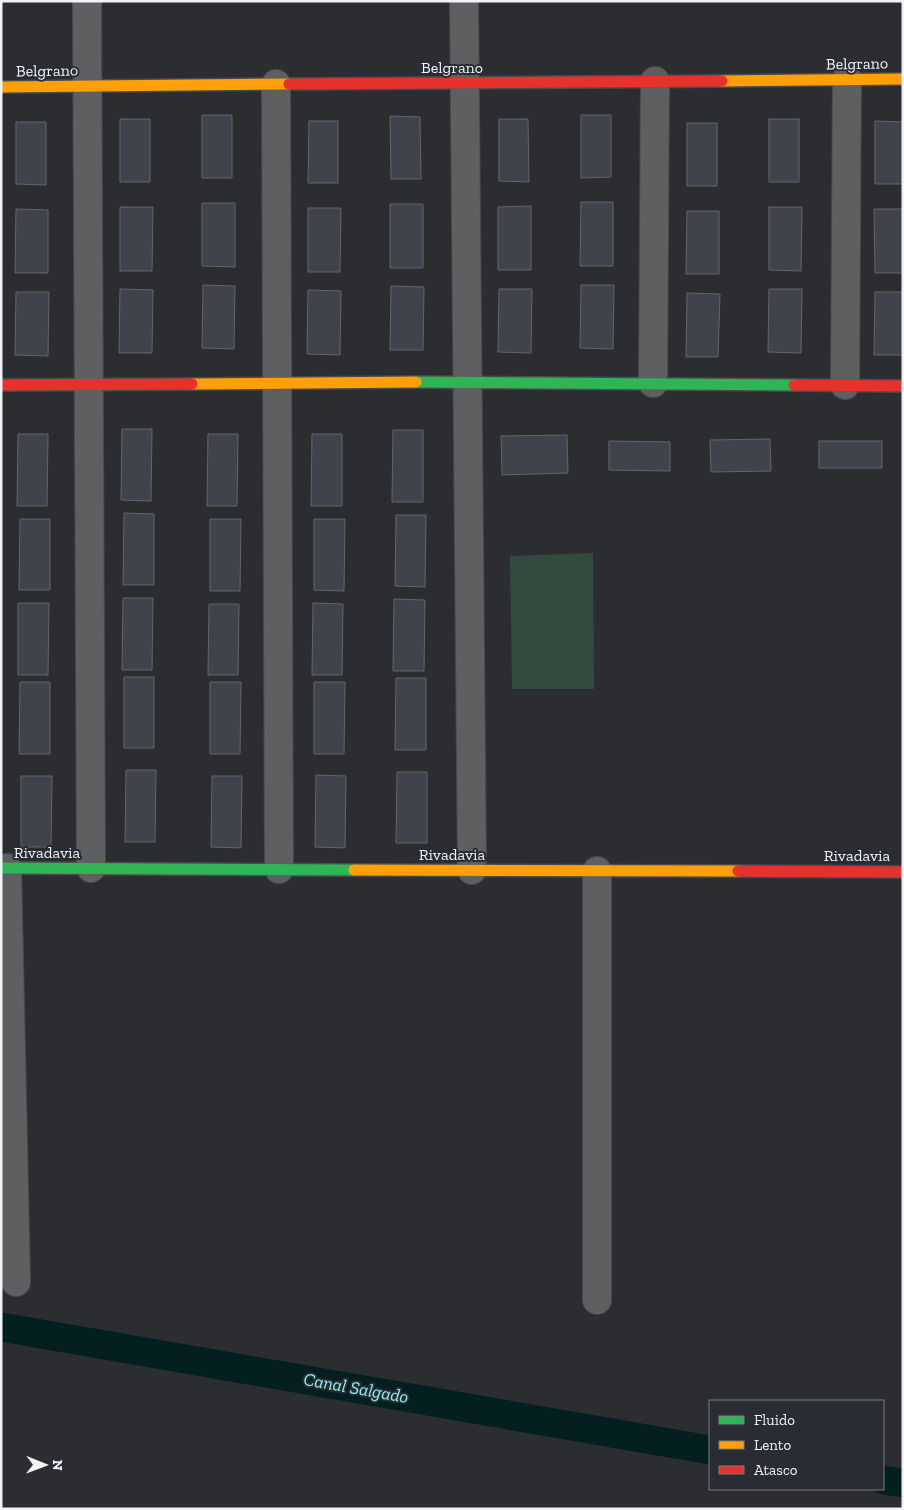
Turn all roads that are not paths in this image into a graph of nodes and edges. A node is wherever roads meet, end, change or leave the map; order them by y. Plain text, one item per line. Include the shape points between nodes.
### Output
1 (88, 1) edge
2 (464, 1) edge
3 (847, 79) junction
4 (903, 79) edge
5 (655, 81) junction
6 (465, 83) junction
7 (276, 84) junction
8 (87, 86) junction
9 (1, 87) edge
10 (467, 382) junction
11 (277, 383) junction
12 (653, 383) junction
13 (88, 384) junction
14 (1, 385) edge
15 (845, 385) junction
16 (903, 386) edge
17 (4, 868) edge
18 (91, 868) junction
19 (279, 869) junction
20 (472, 870) junction
21 (597, 870) junction
22 (903, 872) edge
23 (16, 1282) dead end
24 (597, 1300) dead end

1 - 8 street
2 - 6 street
3 - 4 street, Belgrano
3 - 5 street, Belgrano
3 - 15 street
5 - 6 street, Belgrano
5 - 12 street
6 - 7 street, Belgrano
6 - 10 street
7 - 8 street, Belgrano
7 - 11 street
8 - 9 street, Belgrano
8 - 13 street
10 - 11 street
10 - 12 street
10 - 20 street
11 - 13 street
11 - 19 street
12 - 15 street
13 - 14 street
13 - 18 street
15 - 16 street
17 - 18 street, Rivadavia
17 - 23 street
18 - 19 street, Rivadavia
19 - 20 street, Rivadavia
20 - 21 street, Rivadavia
21 - 22 street, Rivadavia
21 - 24 street

